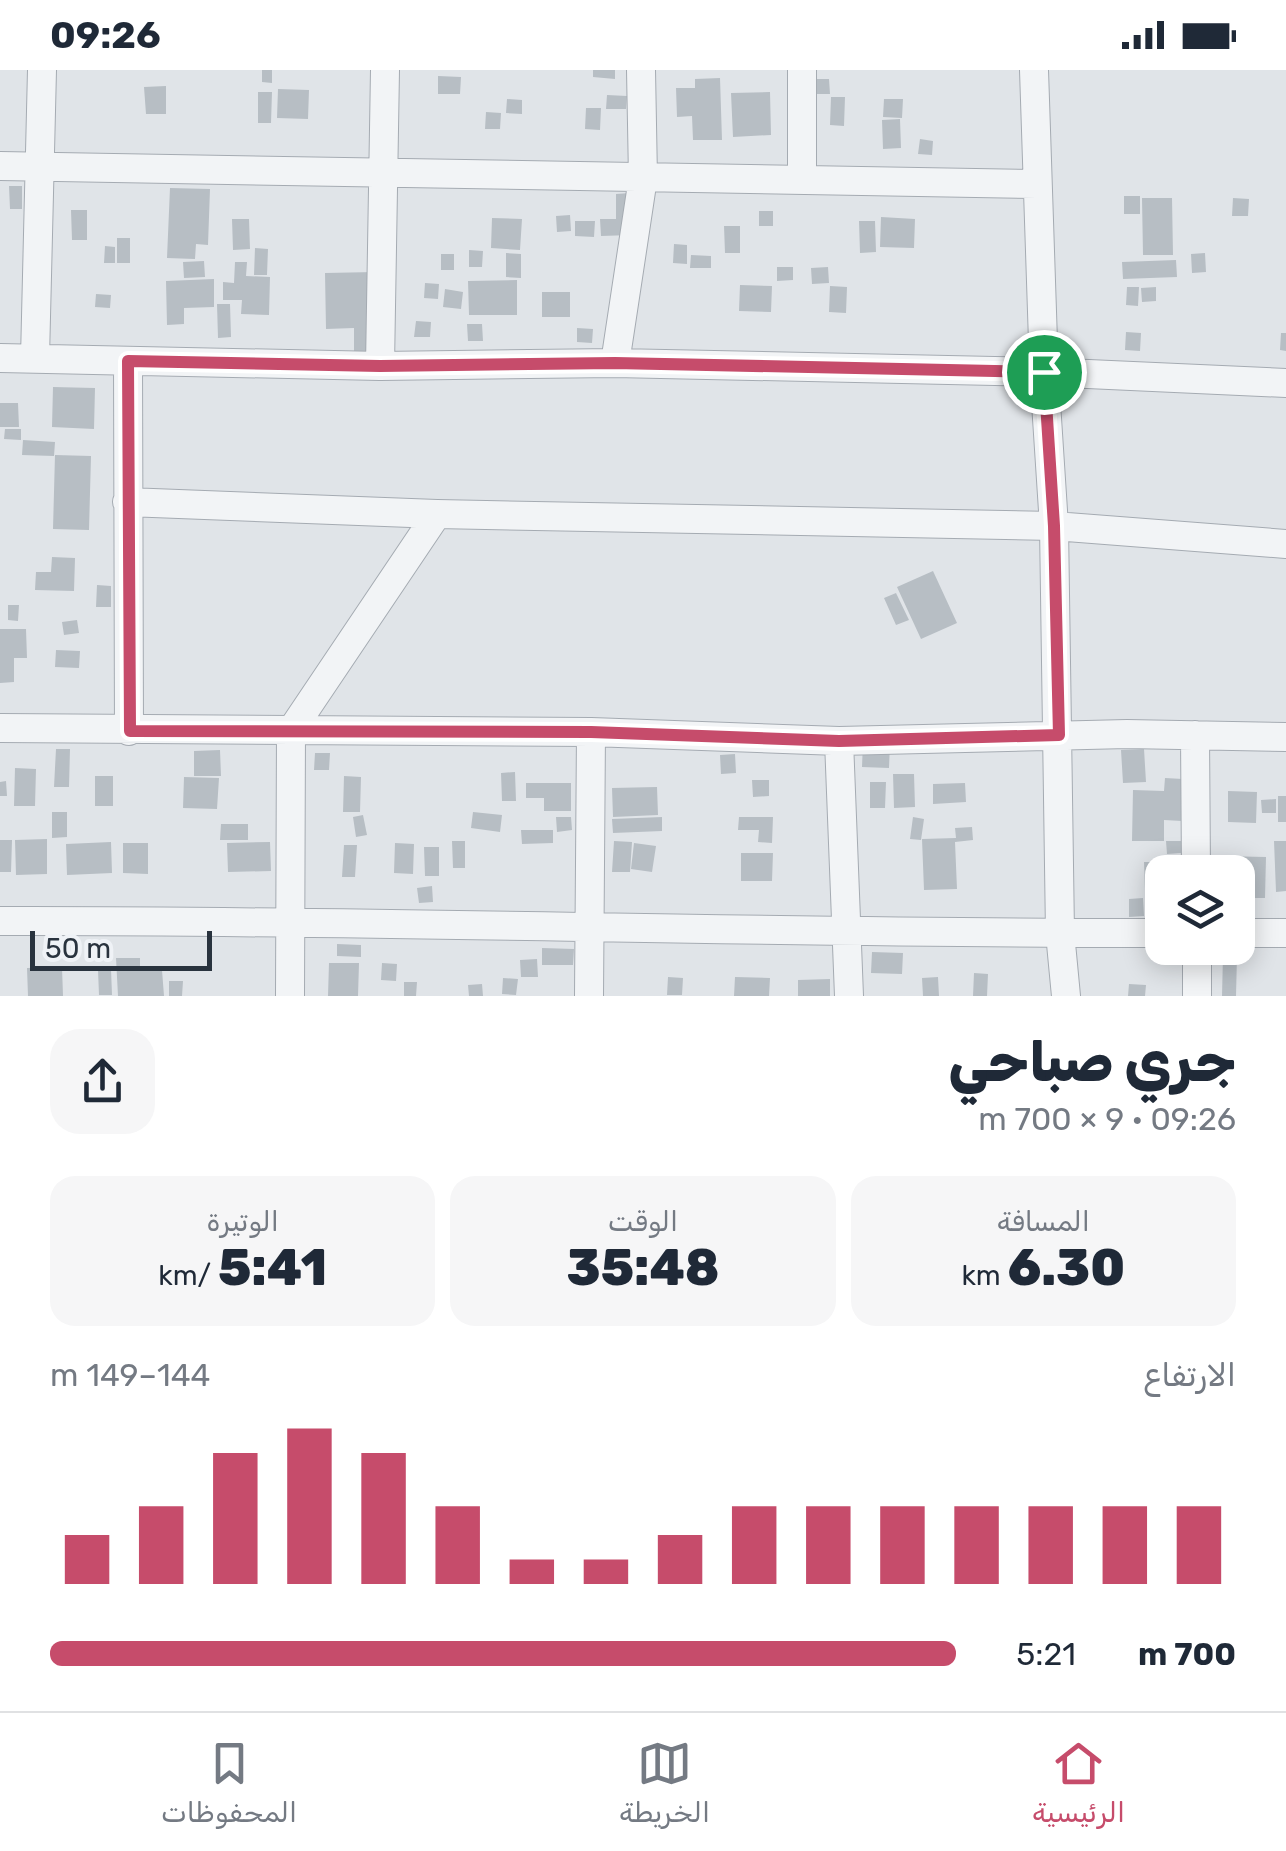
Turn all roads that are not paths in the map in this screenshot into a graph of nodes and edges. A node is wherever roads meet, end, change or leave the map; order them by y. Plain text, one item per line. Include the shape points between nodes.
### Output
1 (42, 70) edge
2 (385, 70) edge
3 (641, 70) edge
4 (802, 70) edge
5 (1034, 70) edge
6 (0, 166) edge
7 (39, 168) junction
8 (383, 175) junction
9 (644, 178) junction
10 (802, 178) junction
11 (1037, 184) junction
12 (0, 358) edge
13 (35, 358) junction
14 (128, 361) junction
15 (615, 363) junction
16 (380, 366) junction
17 (1044, 372) junction
18 (1286, 383) edge
19 (127, 502) junction
20 (437, 514) junction
21 (1054, 526) junction
22 (1286, 544) edge
23 (0, 728) edge
24 (130, 731) junction
25 (291, 732) junction
26 (591, 732) junction
27 (1059, 735) junction
28 (1195, 736) junction
29 (1286, 738) edge
30 (839, 741) junction
31 (1196, 855) edge
32 (288, 920) junction
33 (0, 921) edge
34 (590, 925) junction
35 (848, 931) junction
36 (1060, 933) junction
37 (1145, 933) edge
38 (1255, 933) edge
39 (1286, 933) edge
40 (1197, 965) edge
41 (290, 996) edge
42 (589, 996) edge
43 (849, 996) edge
44 (1066, 996) edge
45 (1197, 996) edge

1 - 7 street
2 - 8 street
3 - 9 street
4 - 10 street
5 - 11 street
6 - 7 street
7 - 8 street
7 - 13 street
8 - 9 street
8 - 16 street
9 - 10 street
9 - 15 street
10 - 11 street
11 - 17 street
12 - 13 street
13 - 14 street
14 - 16 street
14 - 19 street
15 - 16 street
15 - 17 street
17 - 18 street
17 - 21 street
19 - 20 street
19 - 24 street
20 - 21 street
20 - 25 street
21 - 22 street
21 - 27 street
23 - 24 street
24 - 25 street
25 - 26 street
25 - 32 street
26 - 30 street
26 - 34 street
27 - 28 street
27 - 30 street
27 - 36 street
28 - 29 street
28 - 31 street
30 - 35 street
32 - 33 street
32 - 34 street
32 - 41 street
34 - 35 street
34 - 42 street
35 - 36 street
35 - 43 street
36 - 37 street
36 - 44 street
38 - 39 street
40 - 45 street

